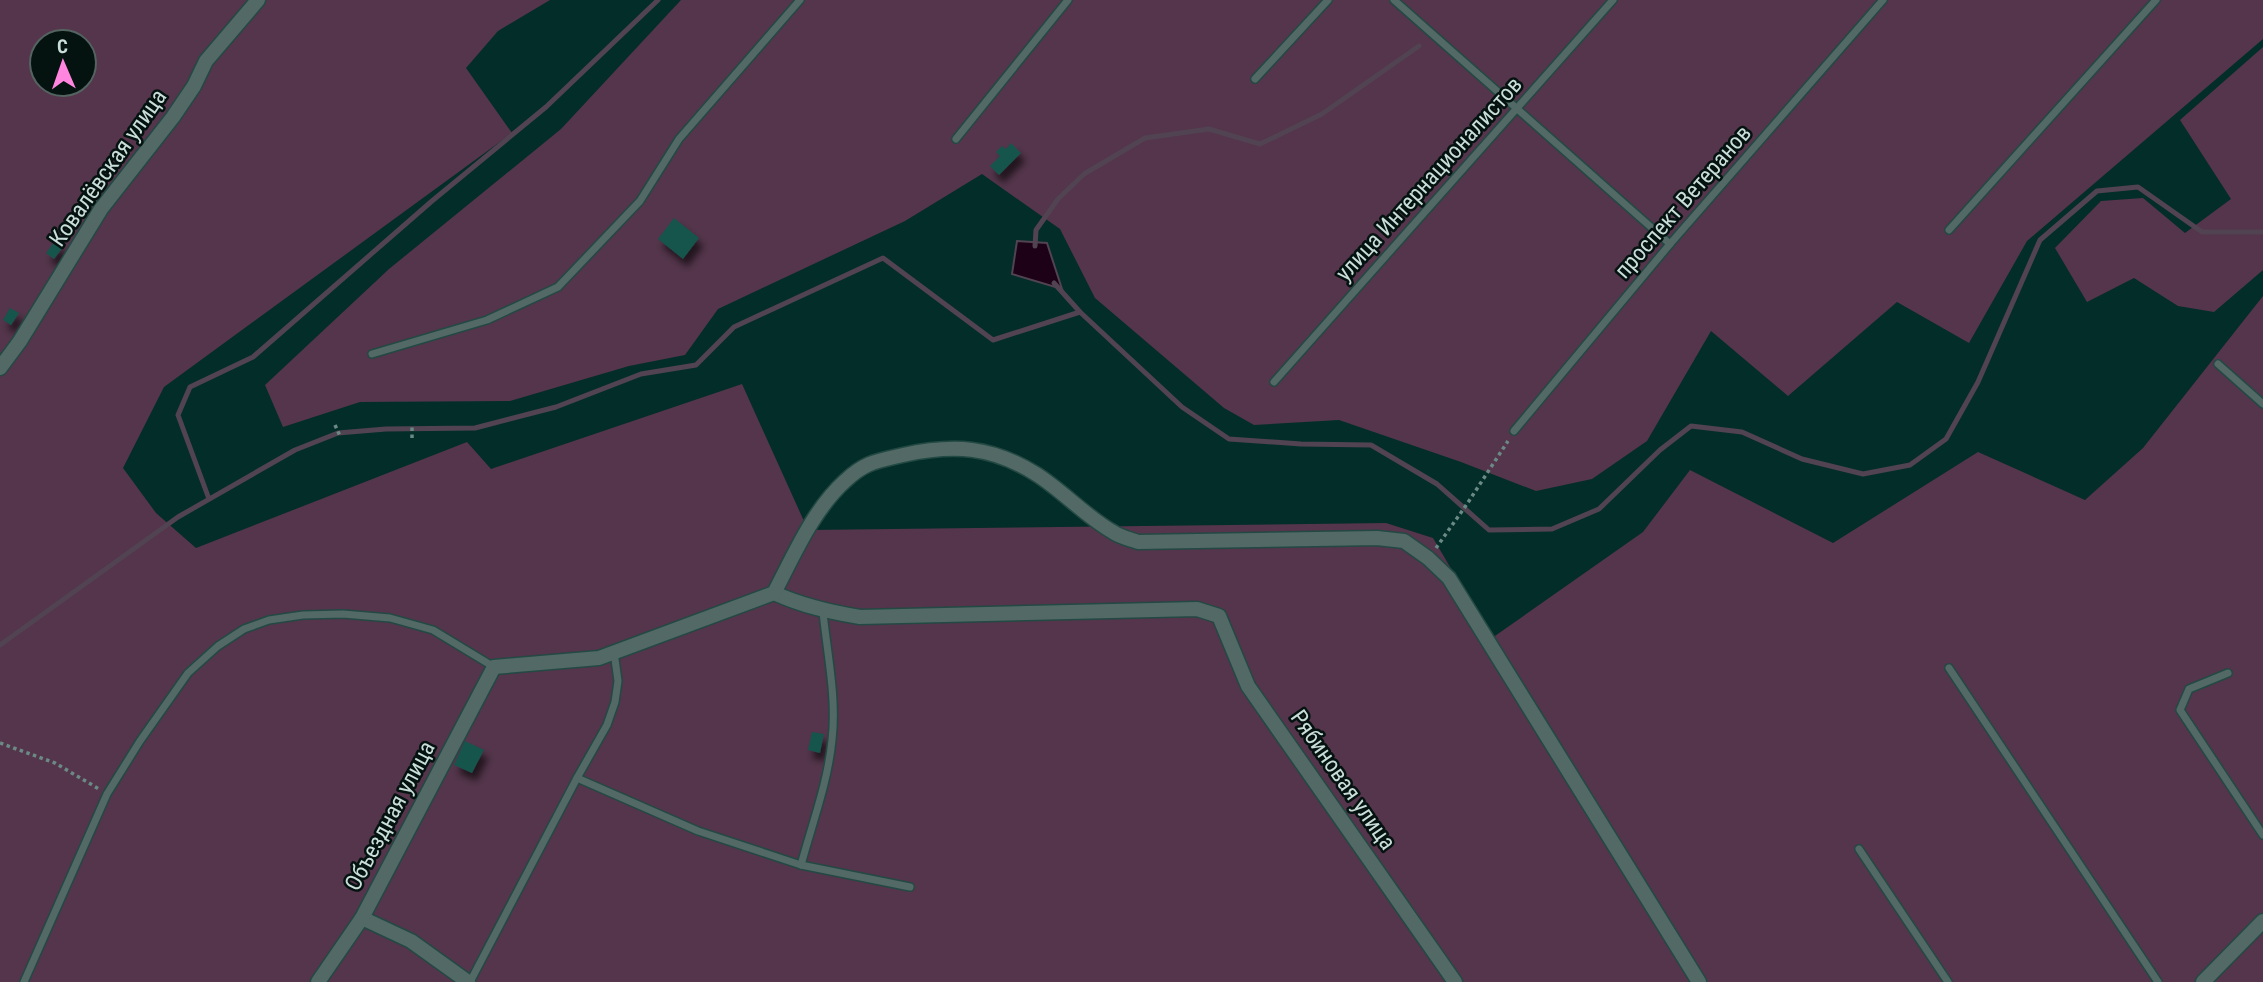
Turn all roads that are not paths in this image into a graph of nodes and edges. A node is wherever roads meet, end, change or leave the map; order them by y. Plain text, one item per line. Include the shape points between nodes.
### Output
1 (258, 0) edge
2 (800, 0) edge
3 (1068, 0) edge
4 (1328, 0) edge
5 (1394, 0) edge
6 (1612, 0) edge
7 (1883, 0) edge
8 (2151, 2) edge
9 (1255, 79) dead end
10 (1517, 109) junction
11 (956, 139) dead end
12 (1950, 230) dead end
13 (1670, 244) junction
14 (372, 354) dead end
15 (2218, 364) dead end
16 (0, 368) edge
17 (1274, 382) dead end
18 (2263, 404) edge
19 (1514, 431) road end
20 (774, 593) junction
21 (823, 612) junction
22 (614, 652) junction
23 (494, 667) junction
24 (1949, 668) dead end
25 (2228, 673) dead end
26 (577, 778) junction
27 (2263, 835) edge
28 (1859, 849) dead end
29 (801, 864) junction
30 (910, 887) dead end
31 (362, 918) junction
32 (2263, 922) edge
33 (24, 982) edge
34 (318, 982) edge
35 (469, 982) edge
36 (1455, 982) edge
37 (1699, 982) edge
38 (1948, 982) edge
39 (2158, 982) edge
40 (2203, 982) edge

1 - 16 street, Ковалёвская улица via 206,61 173,117 102,209
2 - 14 lane via 679,139 640,201 558,287 487,320
3 - 11 lane
4 - 9 lane
5 - 10 lane
6 - 10 lane, улица Интернационалистов
7 - 13 lane, проспект Ветеранов
8 - 12 lane
10 - 13 lane
10 - 17 lane, улица Интернационалистов
13 - 19 lane, проспект Ветеранов
15 - 18 lane
20 - 21 street
20 - 22 street
20 - 37 street via 825,506 843,482 865,464 953,447 1003,456 1037,475 1114,533 1138,542 1404,541 1448,578
21 - 29 lane via 833,737
21 - 36 street, Рябиновая улица via 860,617 1197,609 1219,616 1248,685
22 - 23 street via 599,659
22 - 26 lane via 615,702
23 - 31 street, Объездная улица
23 - 33 lane via 433,630 390,618 303,615 269,620 227,640 188,673 107,794
24 - 39 lane
25 - 27 lane via 2189,689 2180,710
26 - 29 lane via 698,831
26 - 35 lane
28 - 38 lane
29 - 30 lane
31 - 34 street, Объездная улица
31 - 35 street via 411,941
32 - 40 street

